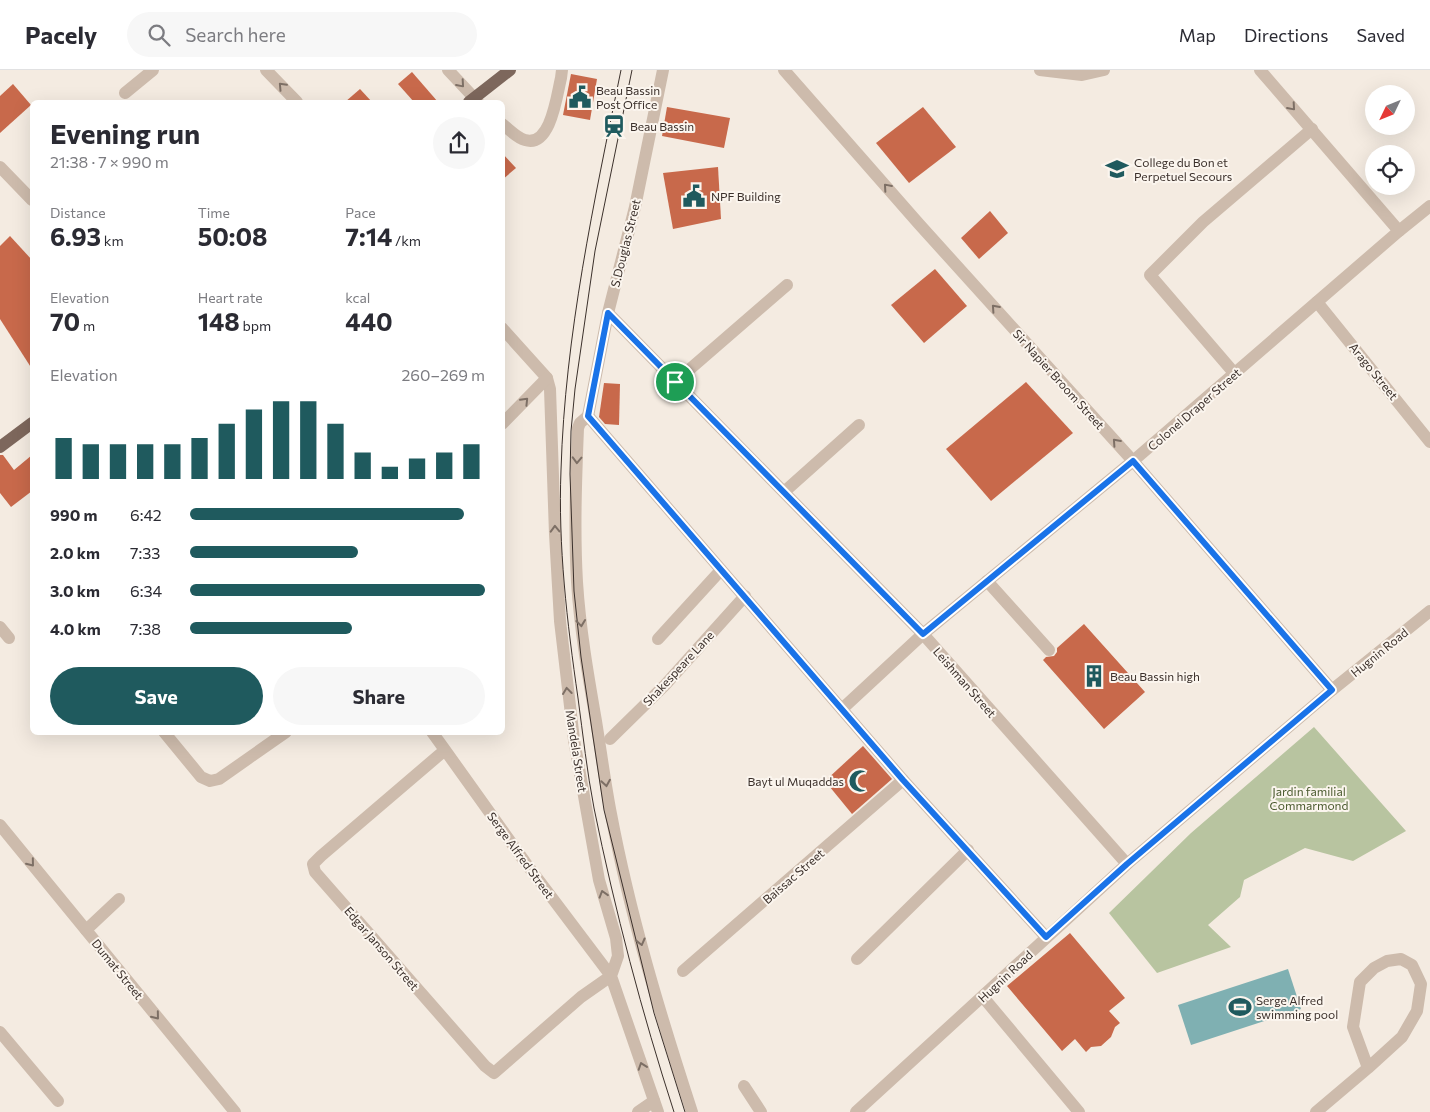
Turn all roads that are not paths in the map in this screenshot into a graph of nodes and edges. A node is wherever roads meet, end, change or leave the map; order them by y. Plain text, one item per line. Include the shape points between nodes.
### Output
1 (152, 70) edge
2 (266, 70) edge
3 (448, 70) edge
4 (510, 70) edge
5 (562, 70) edge
6 (663, 70) edge
7 (784, 70) edge
8 (1040, 70) edge
9 (1104, 70) edge
10 (1260, 70) edge
11 (125, 93) dead end
12 (295, 100) edge
13 (473, 100) edge
14 (475, 100) edge
15 (505, 126) edge
16 (1312, 129) junction
17 (0, 167) edge
18 (30, 198) edge
19 (1430, 206) edge
20 (1399, 230) junction
21 (787, 285) dead end
22 (1317, 302) junction
23 (608, 313) junction
24 (505, 331) edge
25 (1235, 374) junction
26 (547, 378) junction
27 (675, 382) junction
28 (588, 416) junction
29 (505, 421) edge
30 (859, 425) dead end
31 (30, 426) edge
32 (1430, 442) edge
33 (0, 448) edge
34 (1133, 461) junction
35 (784, 492) junction
36 (721, 570) junction
37 (987, 581) junction
38 (745, 596) junction
39 (1430, 611) edge
40 (0, 627) edge
41 (923, 634) junction
42 (9, 638) dead end
43 (658, 639) dead end
44 (1049, 650) dead end
45 (1332, 690) junction
46 (842, 709) junction
47 (166, 735) edge
48 (282, 735) edge
49 (434, 735) edge
50 (610, 739) dead end
51 (445, 750) junction
52 (903, 780) junction
53 (0, 825) edge
54 (968, 850) junction
55 (1127, 864) junction
56 (119, 899) dead end
57 (86, 930) junction
58 (1046, 937) junction
59 (857, 959) dead end
60 (683, 972) dead end
61 (611, 976) junction
62 (983, 997) junction
63 (0, 1032) edge
64 (1368, 1068) junction
65 (744, 1086) dead end
66 (58, 1101) dead end
67 (656, 1107) edge
68 (1318, 1111) edge
69 (234, 1112) edge
70 (638, 1112) edge
71 (692, 1112) edge
72 (761, 1112) edge
73 (856, 1112) edge
74 (1079, 1112) edge

1 - 11 street
12 -> 2 street
3 -> 13 street
4 - 14 main road
5 - 15 street via 544,134 534,140 525,140
6 - 23 street, S.Douglas Street via 635,207
34 -> 7 street, Sir Napier Broom Street via 918,224
8 - 9 street via 1082,75
10 -> 16 street
16 - 20 street
16 - 25 street via 1203,222 1150,275
17 - 18 street
19 - 20 street, Colonel Draper Street
20 - 22 street, Colonel Draper Street
21 - 27 street
22 - 25 street, Colonel Draper Street
22 - 32 street, Arago Street
23 - 27 street, Leishman Street
23 - 28 street, S.Douglas Street
24 - 26 street
25 - 34 street, Colonel Draper Street
29 -> 26 street
61 -> 26 street, Mandela Street via 618,956 616,938 599,880 574,740 562,640 551,400
27 - 35 street, Leishman Street
28 - 36 street
28 -> 71 street, S.Douglas Street via 578,428 576,489 578,583 590,688 621,862 665,1030
30 - 35 street
31 - 33 main road
34 - 37 street, Colonel Draper Street
34 - 45 street, Sir Napier Broom Street
35 - 41 street, Leishman Street
36 - 38 street
36 - 43 street
37 - 41 street, Colonel Draper Street
37 - 44 street
38 - 46 street
38 - 50 street, Shakespeare Lane via 665,685
39 - 45 street, Hugnin Road
40 - 42 street
41 - 46 street, Colonel Draper Street
41 - 55 street, Leishman Street
45 - 55 street, Hugnin Road
46 - 52 street
47 - 48 street via 201,777 210,781 219,779
49 - 51 street, Serge Alfred Street
51 - 61 street, Serge Alfred Street
51 - 61 street, Edgar Janson Street via 321,856 313,864 315,872 494,1073 580,997
52 - 54 street
52 - 60 street, Baissac Street
53 -> 57 street, Dumat Street
54 - 58 street
54 - 59 street
55 - 58 street, Hugnin Road
56 - 57 street
57 -> 69 street, Dumat Street
58 - 62 street, Hugnin Road
67 -> 61 street
62 - 73 street, Hugnin Road
62 - 74 street
63 - 66 street
64 - 64 street via 1402,1036 1417,1010 1421,984 1412,965 1401,959 1387,961 1374,968 1360,982 1353,1027
64 - 68 street
65 - 72 street
67 - 70 street

